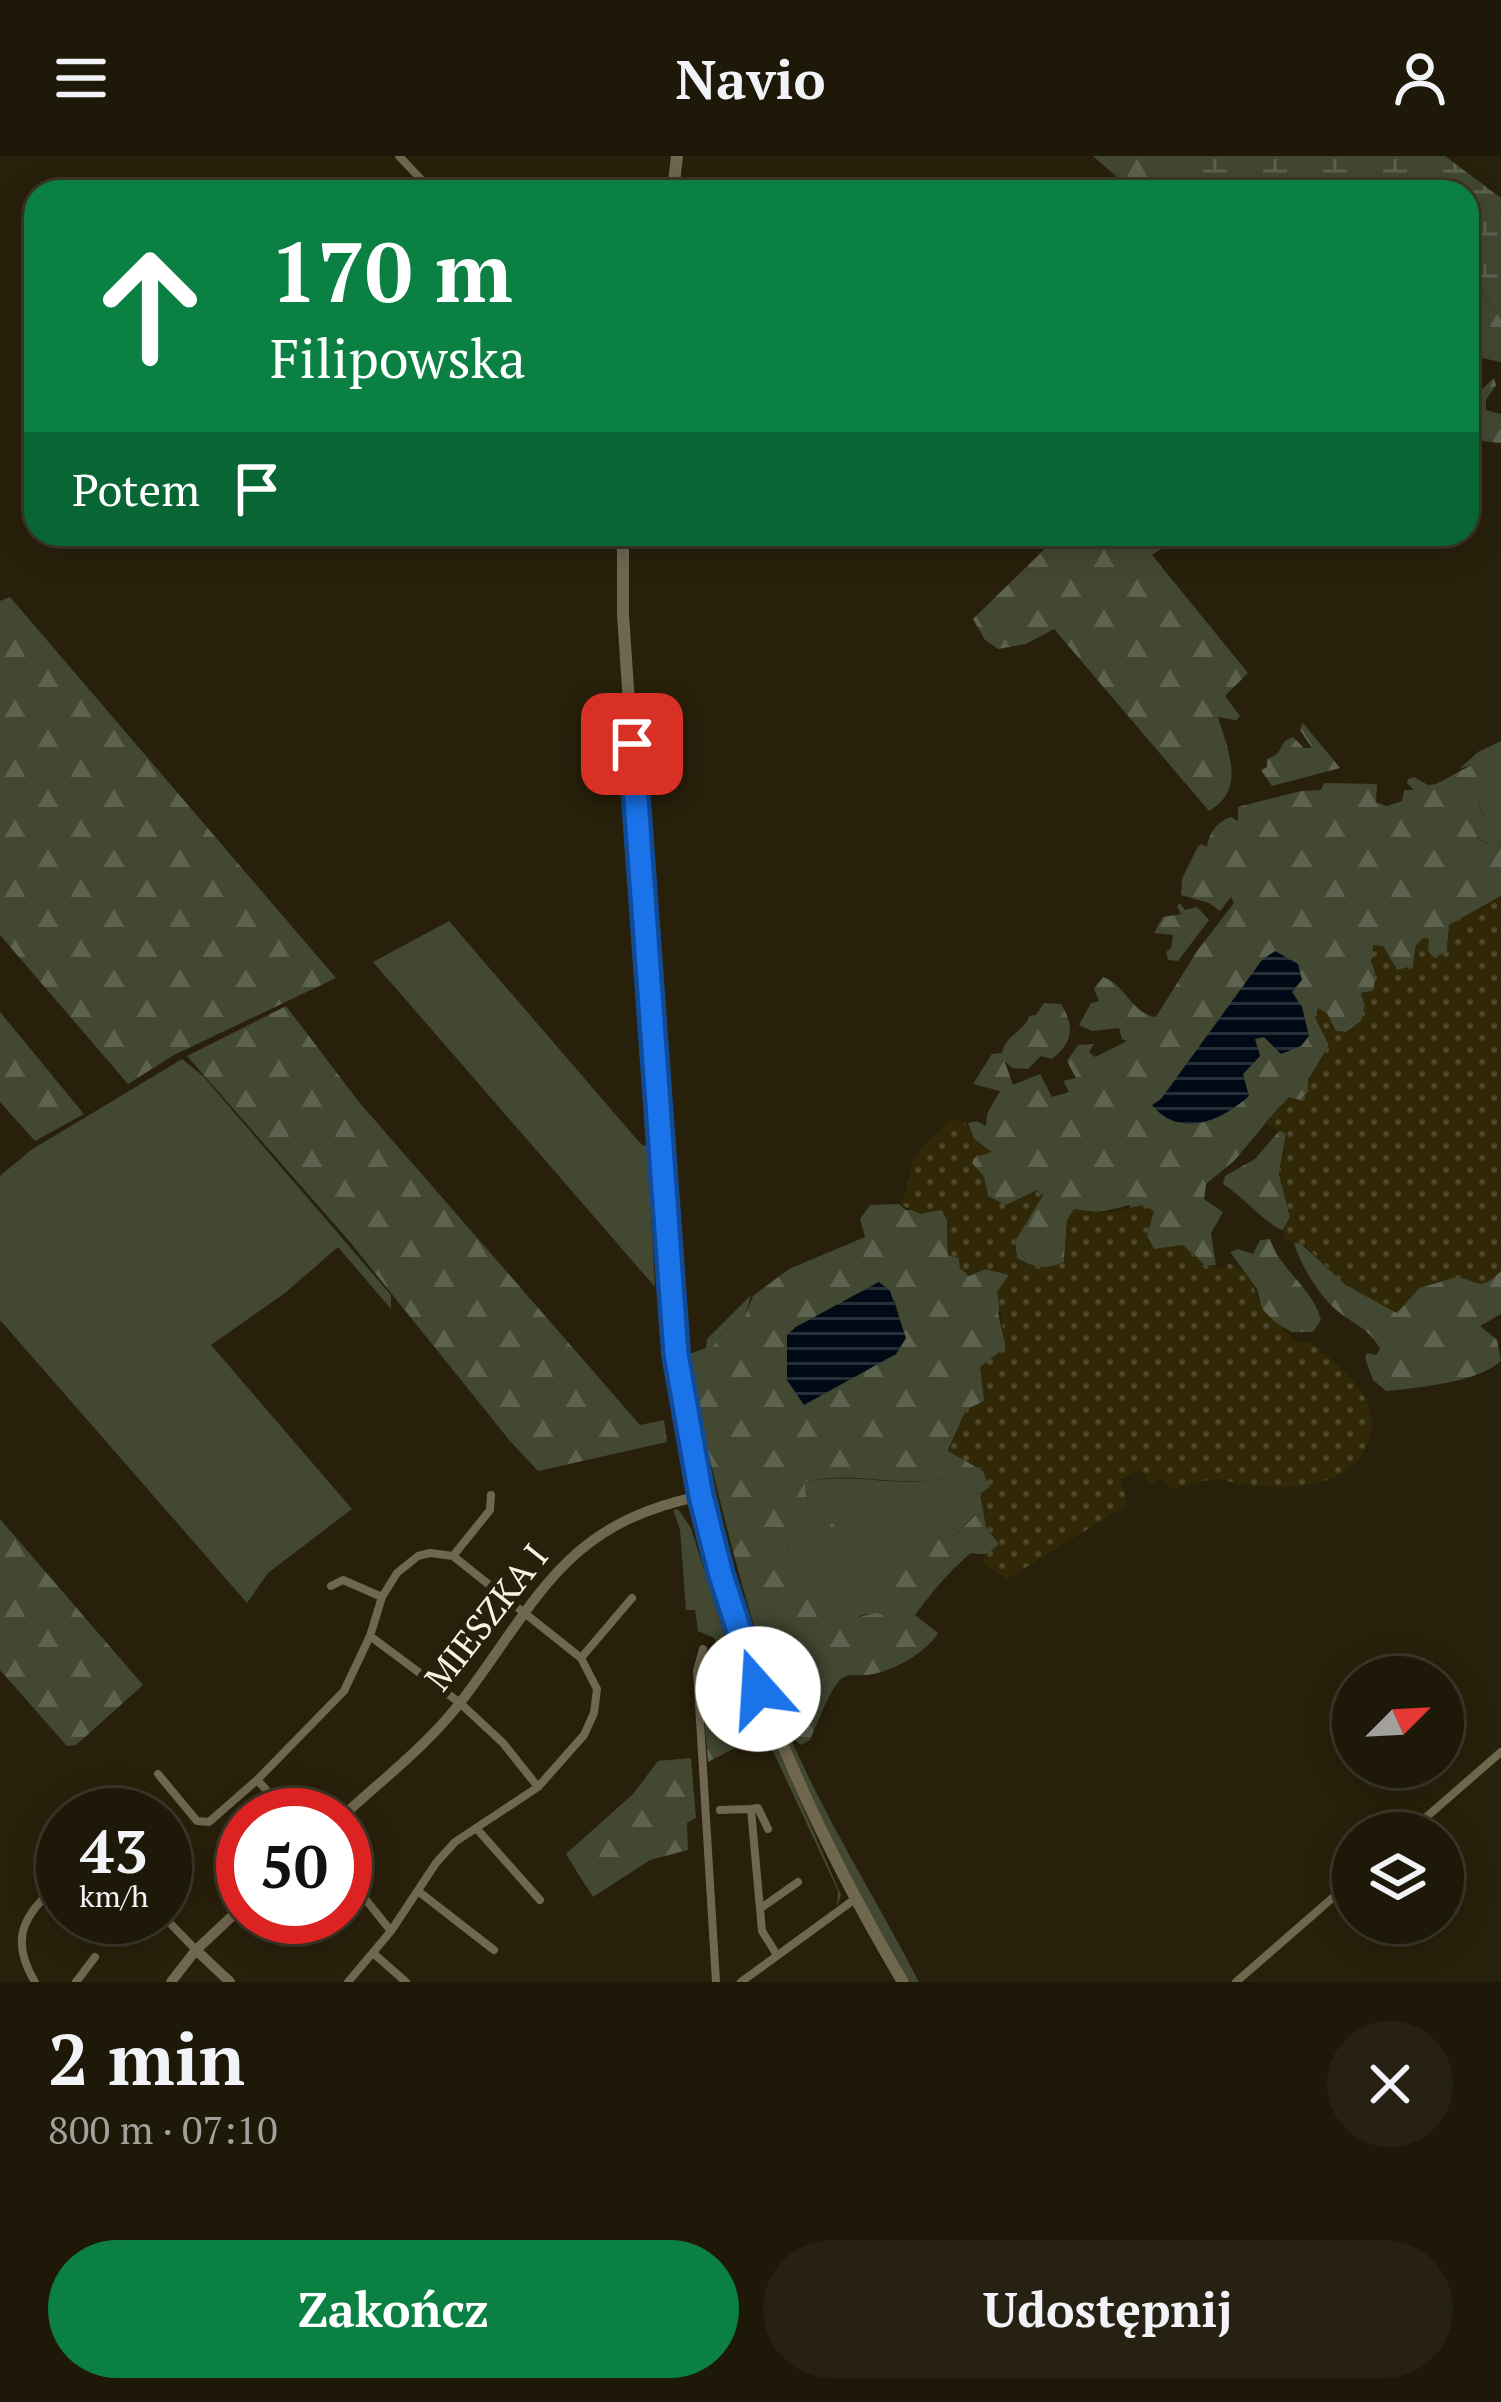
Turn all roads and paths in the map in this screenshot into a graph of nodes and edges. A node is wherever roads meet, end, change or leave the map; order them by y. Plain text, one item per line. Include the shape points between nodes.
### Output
1 (399, 156) edge
2 (422, 180) edge
3 (623, 546) edge
4 (491, 1496) dead end
5 (701, 1496) junction
6 (453, 1556) junction
7 (331, 1586) dead end
8 (382, 1598) junction
9 (632, 1598) dead end
10 (524, 1611) junction
11 (370, 1636) junction
12 (703, 1649) dead end
13 (581, 1658) junction
14 (460, 1702) junction
15 (1501, 1752) edge
16 (158, 1774) dead end
17 (257, 1780) junction
18 (538, 1787) junction
19 (265, 1788) edge
20 (372, 1789) edge
21 (751, 1809) junction
22 (720, 1810) dead end
23 (1432, 1812) edge
24 (477, 1829) junction
25 (768, 1829) dead end
26 (798, 1882) dead end
27 (418, 1891) junction
28 (1332, 1898) edge
29 (855, 1899) junction
30 (540, 1900) dead end
31 (36, 1904) edge
32 (372, 1907) edge
33 (760, 1910) junction
34 (216, 1931) edge
35 (391, 1931) junction
36 (190, 1944) edge
37 (196, 1950) junction
38 (494, 1950) dead end
39 (374, 1953) junction
40 (777, 1955) junction
41 (94, 1957) dead end
42 (35, 1982) edge
43 (76, 1982) edge
44 (171, 1982) edge
45 (230, 1982) edge
46 (348, 1982) edge
47 (406, 1982) edge
48 (716, 1982) edge
49 (741, 1982) edge
50 (903, 1982) edge
51 (1236, 1982) edge

1 - 2 street
3 - 5 main road via 670,1295
4 - 6 street via 490,1510
5 - 10 street, MIESZKA I via 604,1531
5 - 29 main road via 774,1730
6 - 8 street via 418,1556
6 - 10 street
7 - 8 street via 343,1580
8 - 11 street
9 - 13 street
10 - 13 street
10 - 14 street, MIESZKA I
11 - 14 street
11 - 17 street via 344,1691
12 - 48 street via 697,1671
13 - 18 street via 597,1689 594,1713
14 - 18 street
14 - 20 street, MIESZKA I
15 - 23 street
16 - 17 street via 204,1823
17 - 19 street
18 - 24 street
21 - 22 street
21 - 25 street
21 - 33 street
24 - 27 street via 455,1842
24 - 30 street
26 - 33 street
27 - 35 street
27 - 38 street
28 - 51 street
29 - 40 street
29 - 50 main road
31 - 42 street via 22,1927
32 - 35 street
33 - 40 street
34 - 37 street
35 - 39 street
36 - 37 street
37 - 44 street
37 - 45 street
39 - 46 street
39 - 47 street
40 - 49 street
41 - 43 street

